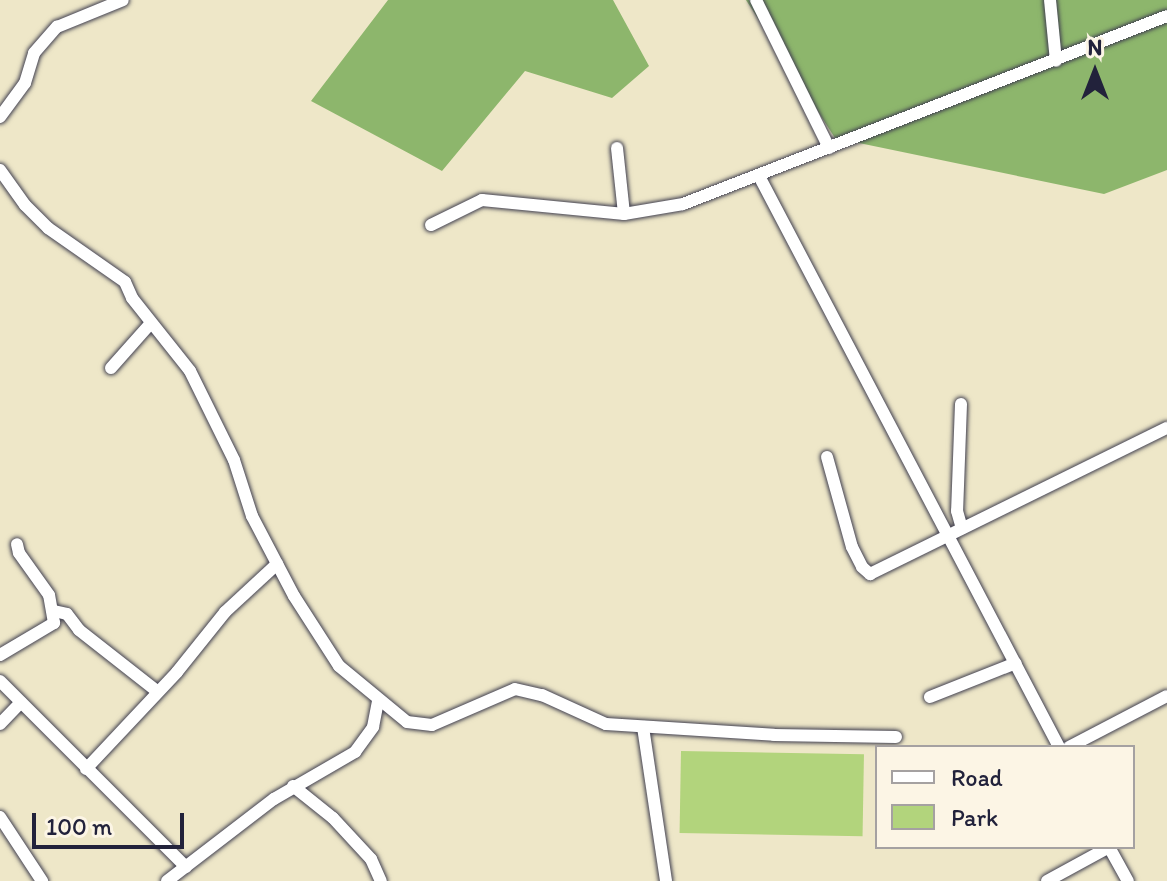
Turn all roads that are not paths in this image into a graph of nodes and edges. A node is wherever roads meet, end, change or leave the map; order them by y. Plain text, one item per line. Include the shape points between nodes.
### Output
1 (123, 0) edge
2 (756, 0) edge
3 (1050, 0) edge
4 (1167, 16) edge
5 (1056, 61) junction
6 (0, 117) edge
7 (617, 148) dead end
8 (829, 148) junction
9 (0, 170) edge
10 (759, 176) junction
11 (624, 214) junction
12 (431, 225) dead end
13 (151, 323) junction
14 (111, 368) dead end
15 (961, 404) dead end
16 (1167, 428) edge
17 (827, 457) dead end
18 (956, 531) junction
19 (17, 544) dead end
20 (277, 564) junction
21 (54, 611) junction
22 (0, 655) edge
23 (1016, 663) junction
24 (0, 681) edge
25 (158, 692) junction
26 (1167, 696) edge
27 (930, 697) dead end
28 (378, 701) junction
29 (21, 702) junction
30 (0, 724) edge
31 (643, 727) junction
32 (896, 737) dead end
33 (1058, 745) edge
34 (1073, 745) edge
35 (86, 769) junction
36 (293, 786) junction
37 (0, 817) edge
38 (1105, 849) edge
39 (1110, 849) edge
40 (186, 867) junction
41 (42, 881) edge
42 (167, 881) edge
43 (381, 881) edge
44 (666, 881) edge
45 (1047, 881) edge
46 (1128, 881) edge

1 - 6 street via 57,27 34,53 25,83
2 - 8 street
3 - 5 street
4 - 5 street
5 - 8 street
7 - 11 street
8 - 10 street
9 - 13 street via 48,228 120,277
10 - 11 street via 683,204
10 - 18 street
11 - 12 street via 482,200
13 - 14 street
13 - 20 street via 190,371
15 - 18 street
16 - 18 street
17 - 18 street via 849,536 868,573
18 - 23 street
19 - 21 street
20 - 25 street via 225,612
20 - 28 street via 339,666
21 - 22 street via 51,626
21 - 25 street via 67,614 79,630
23 - 27 street
23 - 33 street
24 - 29 street
25 - 35 street
26 - 34 street
28 - 31 street via 407,722 432,725 515,689 542,695 606,724
28 - 36 street via 373,727 359,748
29 - 30 street
29 - 35 street
31 - 32 street
31 - 44 street
35 - 40 street
36 - 40 street
36 - 43 street via 371,859
37 - 41 street
38 - 45 street
39 - 46 street
40 - 42 street

